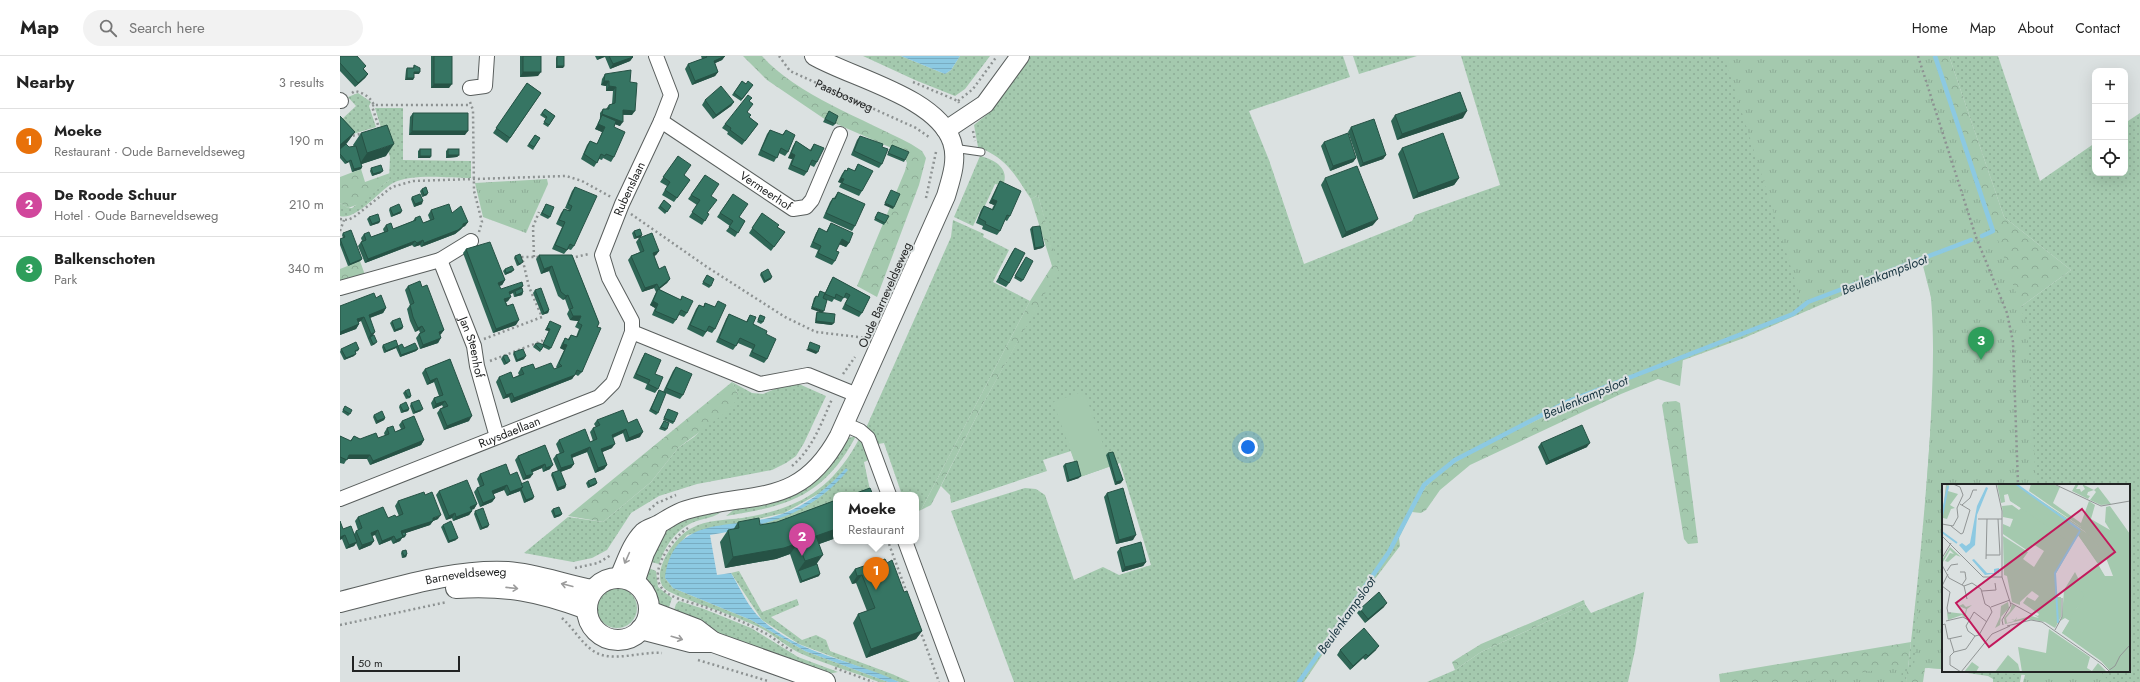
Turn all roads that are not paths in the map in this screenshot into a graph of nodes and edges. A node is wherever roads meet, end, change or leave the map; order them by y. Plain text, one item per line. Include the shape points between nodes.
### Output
1 (487, 56) edge
2 (656, 56) edge
3 (814, 56) edge
4 (1020, 56) edge
5 (470, 88) road end
6 (661, 121) junction
7 (840, 134) dead end
8 (939, 135) junction
9 (944, 148) junction
10 (981, 152) dead end
11 (471, 241) road end
12 (440, 260) junction
13 (340, 288) edge
14 (632, 326) junction
15 (857, 395) junction
16 (844, 424) junction
17 (497, 437) junction
18 (888, 492) edge
19 (340, 499) edge
20 (906, 544) edge
21 (627, 580) junction
22 (592, 590) junction
23 (340, 602) edge
24 (586, 609) junction
25 (649, 610) junction
26 (340, 611) edge
27 (641, 629) junction
28 (713, 642) junction
29 (826, 674) edge
30 (957, 682) edge

1 - 5 street via 485,86
2 - 6 street, Rubenslaan via 671,95
3 - 8 street, Paasbosweg via 928,110
4 - 8 street via 985,104
6 - 7 street, Vermeerhof via 793,208 806,207 812,200
6 - 14 street, Rubenslaan via 622,204 602,255 609,278
8 - 9 street, Oude Barneveldseweg
9 - 10 lane
9 - 15 street, Oude Barneveldseweg via 954,161 946,196
11 - 12 street
12 - 13 street
12 - 17 street, Jan Steenhof via 473,343
14 - 15 street via 760,384 808,375
14 - 17 street, Ruysdaellaan via 613,383 599,397
15 - 16 street, Oude Barneveldseweg
16 - 18 street via 860,431 868,438
16 - 21 street, Oude Barneveldseweg via 822,461 800,481 765,496 685,510 659,524
17 - 19 street, Ruysdaellaan
20 - 30 street
21 - 22 main road via 606,580
21 - 25 main road via 644,592
22 -> 23 main road, Barneveldseweg via 522,574 484,572 445,577
22 - 24 main road
26 -> 24 main road, Barneveldseweg via 429,590 478,586 520,589
24 - 27 main road via 592,627 602,636 623,640
25 - 27 main road
25 - 28 main road via 696,629
27 -> 28 main road via 691,642
28 - 29 main road

